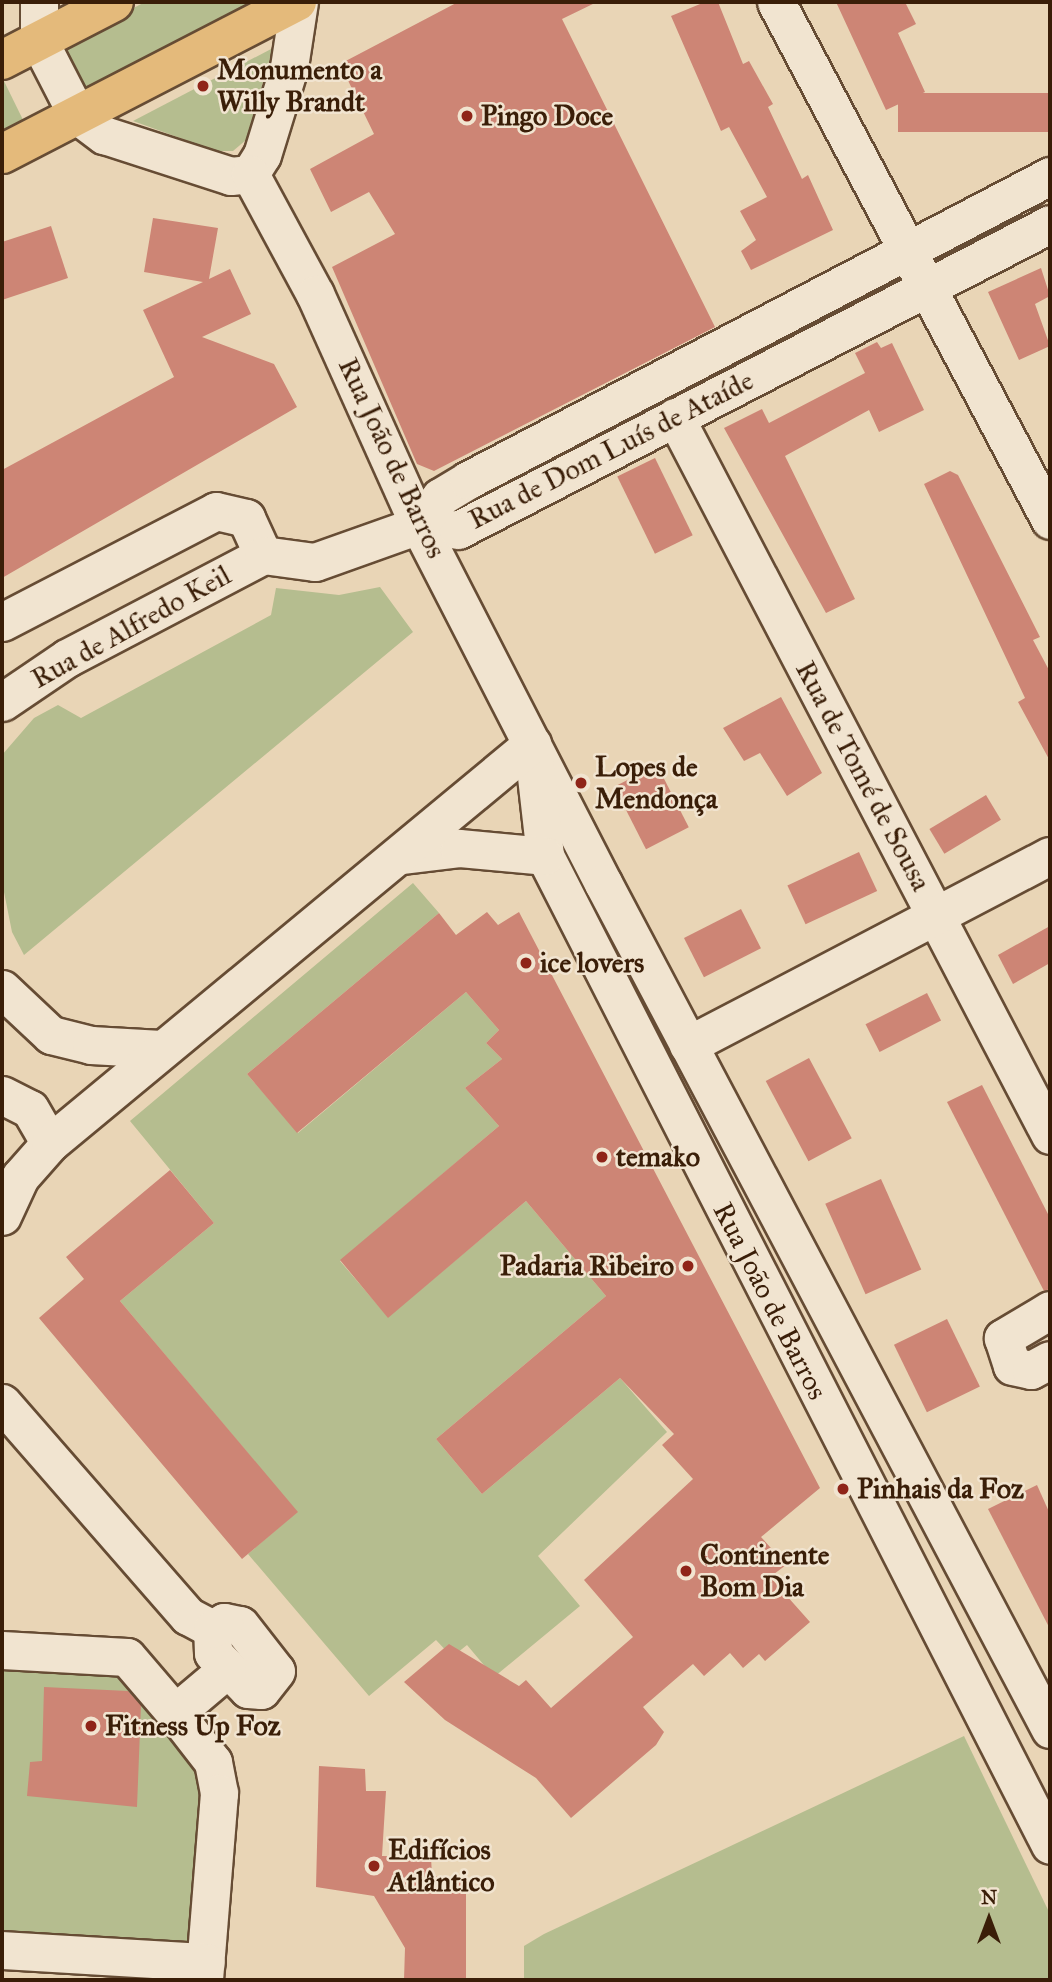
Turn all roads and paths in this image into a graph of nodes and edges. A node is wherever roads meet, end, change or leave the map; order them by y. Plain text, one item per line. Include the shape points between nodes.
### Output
1 (39, 2) edge
2 (114, 2) edge
3 (298, 2) edge
4 (776, 2) edge
5 (39, 41) junction
6 (2, 60) edge
7 (77, 115) junction
8 (2, 154) edge
9 (250, 174) junction
10 (1050, 176) edge
11 (1050, 224) edge
12 (908, 248) junction
13 (927, 287) junction
14 (676, 417) junction
15 (1050, 520) edge
16 (419, 525) junction
17 (263, 555) junction
18 (2, 622) edge
19 (2, 702) edge
20 (532, 744) junction
21 (403, 855) junction
22 (545, 856) junction
23 (1050, 856) edge
24 (936, 915) junction
25 (2, 989) edge
26 (688, 1045) junction
27 (161, 1049) junction
28 (2, 1095) edge
29 (1050, 1135) edge
30 (50, 1143) junction
31 (2, 1216) edge
32 (1050, 1310) edge
33 (1050, 1360) edge
34 (2, 1403) edge
35 (212, 1629) junction
36 (2, 1650) edge
37 (227, 1669) junction
38 (1038, 1694) edge
39 (176, 1713) junction
40 (984, 1720) junction
41 (1050, 1729) edge
42 (1050, 1746) edge
43 (1050, 1845) edge
44 (2, 1950) edge
45 (205, 1971) edge

1 - 5 street
2 - 5 main road
3 - 7 main road
3 - 9 street via 289,67 262,155
4 - 12 street
5 - 6 main road
5 - 7 street
7 - 8 main road
7 - 9 street via 116,140 232,177
9 - 16 street, Rua João de Barros via 335,334
10 - 12 street, Rua de Dom Luís de Ataíde
11 - 13 street, Rua de Dom Luís de Ataíde
12 - 13 street
12 - 16 street, Rua de Dom Luís de Ataíde via 453,488
13 - 14 street, Rua de Dom Luís de Ataíde
13 - 15 street
14 - 16 street, Rua de Dom Luís de Ataíde via 458,530
14 - 24 street, Rua de Tomé de Sousa
16 - 17 street, Rua de Alfredo Keil via 315,562
16 - 20 street, Rua João de Barros
17 - 18 street, Rua de Alfredo Keil via 246,518 216,511
17 - 19 street, Rua de Alfredo Keil via 66,658
20 - 21 street
20 - 22 street, Rua João de Barros
20 - 26 street, Rua João de Barros
21 - 22 street via 459,848
21 - 27 street
22 - 40 street, Rua João de Barros
23 - 24 street
24 - 26 street
24 - 29 street, Rua de Tomé de Sousa
25 - 27 street via 51,1035 91,1045
26 - 38 street, Rua João de Barros
27 - 30 street
28 - 30 street via 30,1109
30 - 31 street via 20,1177
32 - 33 street via 1003,1338 1012,1366 1031,1370
34 - 35 street via 188,1616
35 - 37 street via 213,1653
35 - 37 street via 224,1622 240,1625 276,1671 261,1690 248,1689
36 - 39 street via 127,1657
37 - 39 street
38 - 41 street, Rua João de Barros
39 - 45 street via 213,1762 219,1793
40 - 42 street via 1009,1735
40 - 43 street, Rua João de Barros
44 - 45 street

